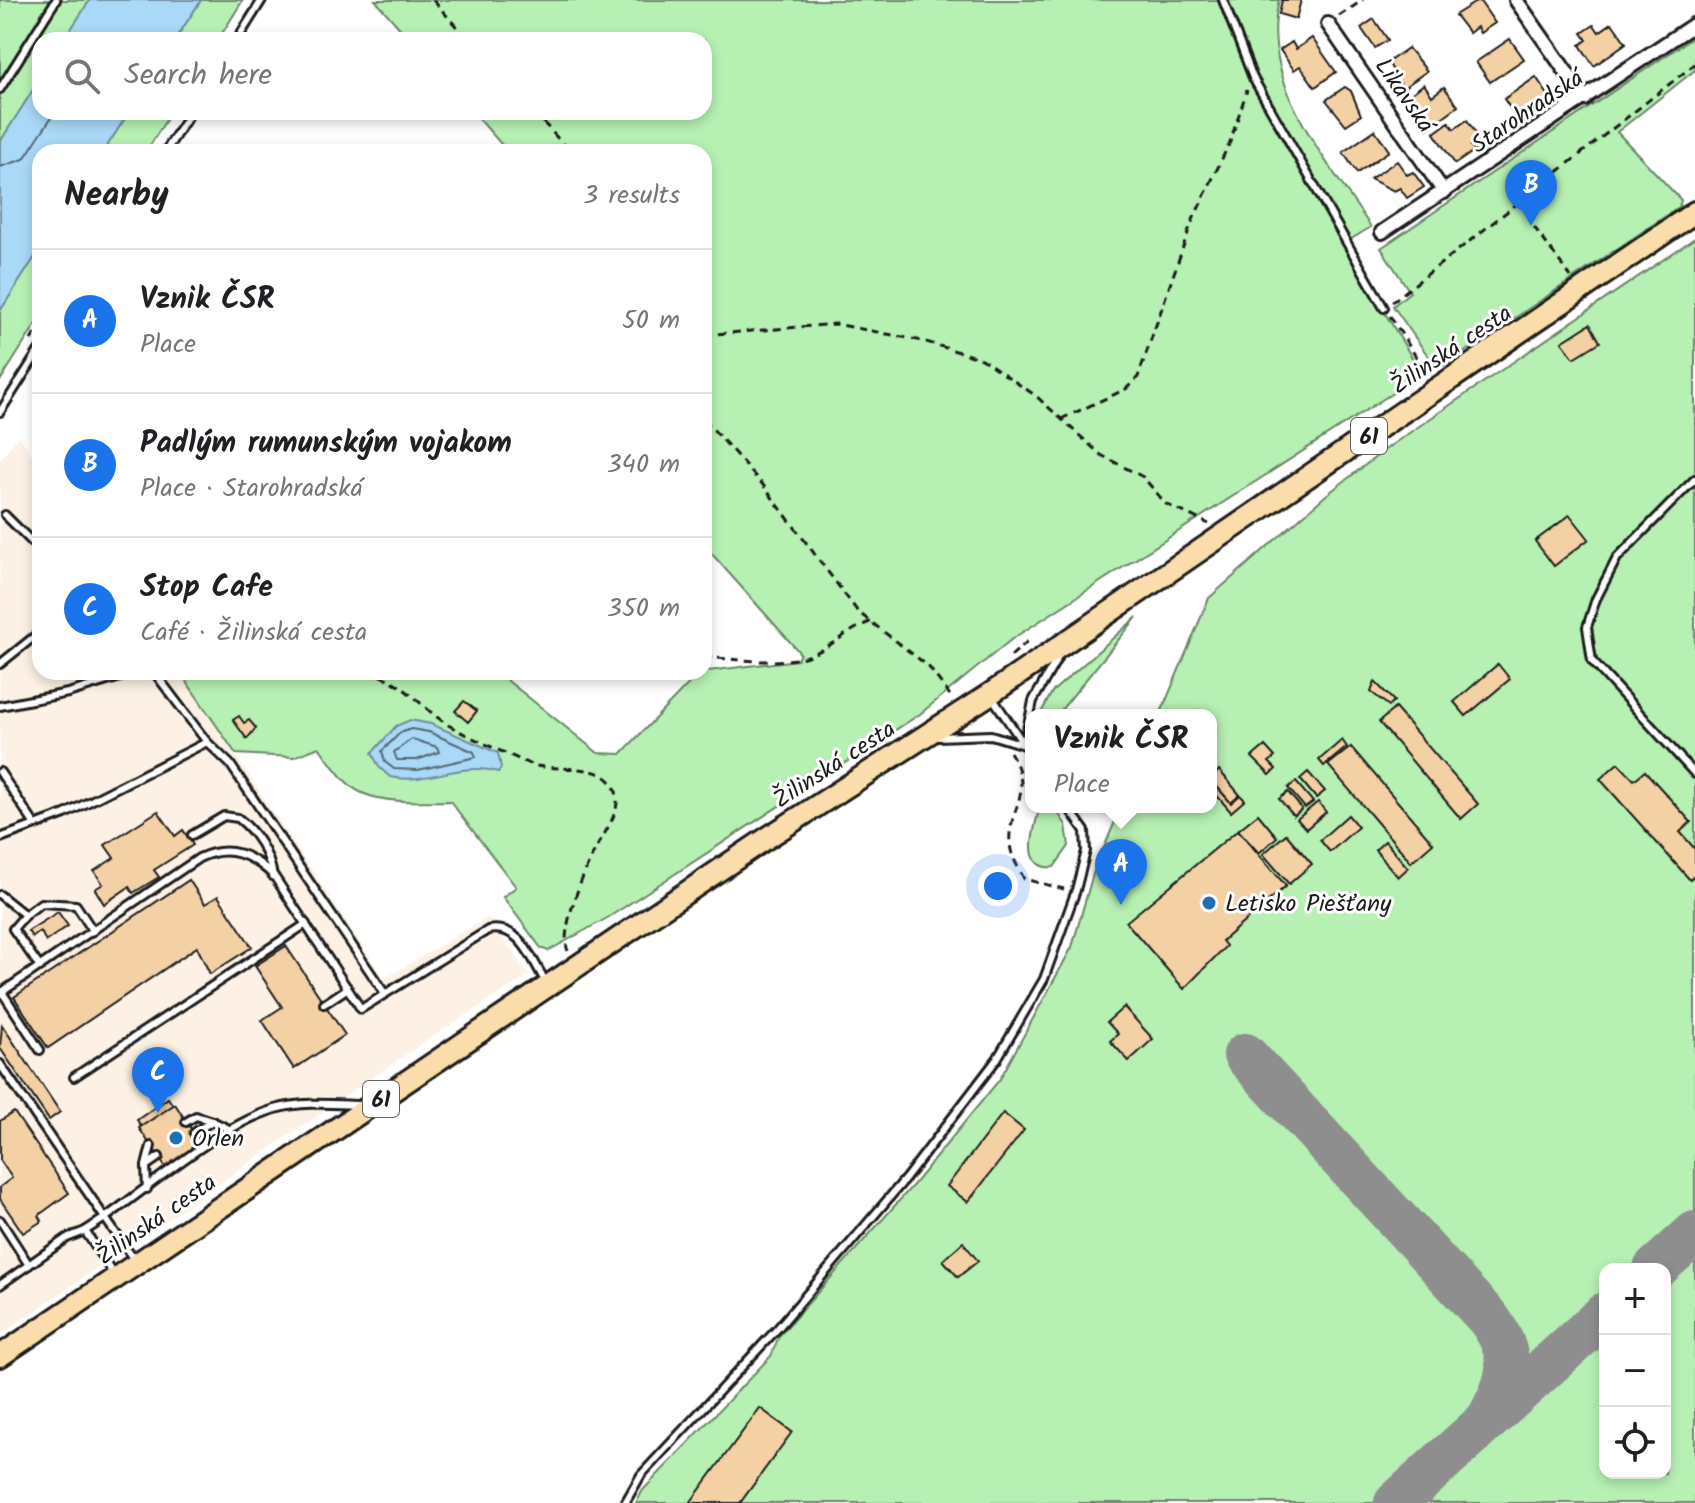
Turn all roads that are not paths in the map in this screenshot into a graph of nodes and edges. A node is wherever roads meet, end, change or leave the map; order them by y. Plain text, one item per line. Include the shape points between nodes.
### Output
1 (56, 0) edge
2 (262, 0) edge
3 (1223, 0) edge
4 (1516, 0) edge
5 (1328, 24) road end
6 (1695, 24) edge
7 (36, 32) edge
8 (242, 32) edge
9 (32, 38) edge
10 (0, 89) edge
11 (1585, 99) junction
12 (186, 120) edge
13 (170, 144) edge
14 (1444, 192) junction
15 (1695, 212) edge
16 (1382, 232) dead end
17 (1384, 308) road end
18 (32, 362) edge
19 (0, 412) edge
20 (1695, 479) edge
21 (5, 515) dead end
22 (32, 542) edge
23 (32, 638) edge
24 (1068, 640) junction
25 (0, 664) edge
26 (111, 680) edge
27 (160, 680) edge
28 (990, 694) junction
29 (0, 706) edge
30 (1031, 709) edge
31 (919, 739) junction
32 (1025, 740) edge
33 (207, 742) junction
34 (1024, 745) junction
35 (0, 772) edge
36 (1695, 774) edge
37 (1072, 813) edge
38 (35, 825) junction
39 (192, 835) dead end
40 (0, 838) edge
41 (273, 876) junction
42 (0, 895) edge
43 (25, 915) junction
44 (306, 924) junction
45 (93, 931) junction
46 (40, 967) junction
47 (548, 987) junction
48 (348, 988) junction
49 (385, 994) junction
50 (324, 1004) dead end
51 (40, 1050) dead end
52 (0, 1064) edge
53 (74, 1077) dead end
54 (372, 1105) junction
55 (212, 1121) junction
56 (186, 1122) dead end
57 (231, 1130) junction
58 (194, 1133) dead end
59 (151, 1146) dead end
60 (159, 1157) dead end
61 (146, 1166) junction
62 (147, 1189) junction
63 (105, 1218) junction
64 (0, 1220) edge
65 (85, 1231) junction
66 (29, 1265) junction
67 (138, 1265) junction
68 (116, 1279) junction
69 (0, 1285) edge
70 (0, 1356) edge
71 (625, 1503) edge

1 - 7 lane
2 - 8 lane
3 - 17 lane via 1253,78
4 - 11 street
5 - 14 street, Likavská
6 - 11 street, Starohradská
9 - 10 lane
11 - 14 street, Starohradská
12 - 13 lane
14 - 16 street, Starohradská
15 - 24 main road, Žilinská cesta / 61
18 - 19 lane
20 - 36 lane via 1617,558 1587,627 1592,661
21 - 22 lane
23 - 25 lane
24 - 28 main road, Žilinská cesta / 61
24 - 30 lane
26 - 29 lane
27 - 33 lane
28 - 31 main road, Žilinská cesta / 61
28 - 34 lane
31 - 34 lane via 991,735
31 - 47 main road, Žilinská cesta / 61
32 - 34 lane
33 - 38 lane
33 - 49 lane via 255,799
35 - 38 lane
37 - 71 lane via 1085,831 1086,851 1076,890 1044,979 997,1059 906,1178 778,1328 641,1475
38 - 40 lane
39 - 41 lane via 224,816 238,818 259,841
41 - 44 lane
41 - 45 lane via 250,858 218,851 199,858
42 - 43 lane
43 - 45 lane via 41,903 76,905
43 - 46 lane via 13,929
44 - 48 lane
44 - 53 lane
45 - 46 lane
46 - 51 lane via 2,992
47 - 49 lane via 515,933 503,928 488,930
47 - 54 main road, Žilinská cesta / 61
48 - 49 lane via 361,1009
48 - 50 lane
52 - 63 lane
54 - 57 lane via 300,1104 273,1109
54 - 67 main road, Žilinská cesta / 61
55 - 56 lane via 196,1116
55 - 57 lane
55 - 58 lane
57 - 62 lane
59 - 61 lane
60 - 61 lane
61 - 62 lane
62 - 63 lane
63 - 65 lane
63 - 67 lane
64 - 66 lane
65 - 66 lane
65 - 68 lane
66 - 69 lane
67 - 68 main road, Žilinská cesta / 61
68 - 70 main road, Žilinská cesta / 61

